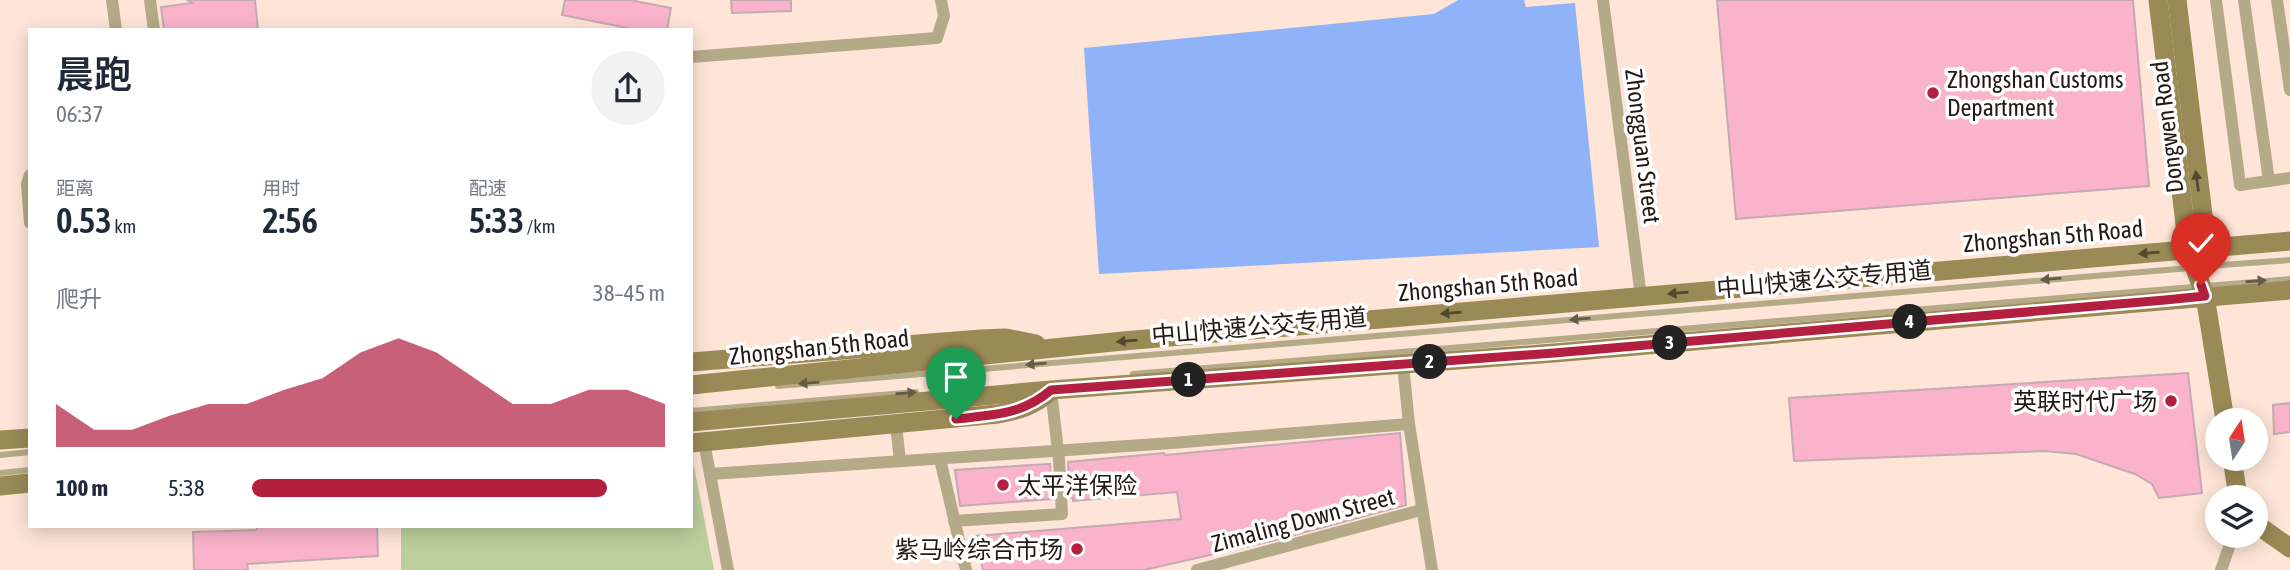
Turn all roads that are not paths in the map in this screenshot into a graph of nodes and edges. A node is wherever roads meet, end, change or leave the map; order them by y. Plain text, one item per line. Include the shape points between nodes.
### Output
1 (112, 0) edge
2 (150, 0) edge
3 (941, 0) edge
4 (1603, 0) edge
5 (2158, 0) edge
6 (2176, 0) edge
7 (2216, 0) edge
8 (2244, 0) edge
9 (2277, 0) edge
10 (116, 28) edge
11 (154, 28) edge
12 (693, 57) edge
13 (2290, 90) edge
14 (2290, 178) edge
15 (2269, 181) junction
16 (2290, 242) edge
17 (2290, 261) edge
18 (2201, 271) junction
19 (2290, 279) edge
20 (2290, 290) edge
21 (1641, 296) junction
22 (1050, 348) junction
23 (693, 362) edge
24 (1403, 364) junction
25 (1124, 375) dead end
26 (693, 385) edge
27 (775, 386) dead end
28 (1051, 390) junction
29 (719, 391) dead end
30 (920, 392) dead end
31 (693, 393) edge
32 (2223, 408) edge
33 (693, 411) edge
34 (693, 422) edge
35 (1409, 424) junction
36 (896, 425) junction
37 (28, 438) edge
38 (0, 440) edge
39 (697, 443) edge
40 (28, 452) edge
41 (0, 455) edge
42 (940, 459) junction
43 (900, 461) junction
44 (28, 470) edge
45 (0, 473) edge
46 (710, 474) junction
47 (28, 483) edge
48 (0, 486) edge
49 (1421, 510) junction
50 (954, 521) junction
51 (2268, 532) edge
52 (2229, 548) edge
53 (2290, 548) edge
54 (728, 570) edge
55 (966, 570) edge
56 (1196, 570) edge
57 (1432, 570) edge
58 (2221, 570) edge

1 - 10 street
2 - 11 street
3 - 12 street via 944,16 937,38
4 - 21 street, Zhongguan Street
5 - 18 main road, Dongwen Road
18 -> 6 main road, Dongwen Road via 2196,170
7 - 15 street via 2241,185
8 - 15 street
9 - 13 street
14 - 15 street
16 - 18 main road, Zhongshan 5th Road
17 - 18 lane, 中山快速公交专用道
18 -> 19 lane, 中山快速公交专用道
18 - 20 main road, Zhongshan 5th Road
18 -> 21 main road, Zhongshan 5th Road
18 - 24 main road, Zhongshan 5th Road
18 - 25 lane, 中山快速公交专用道
18 -> 27 lane, 中山快速公交专用道
18 - 32 main road
21 -> 22 main road, Zhongshan 5th Road
22 - 23 main road via 1006,338
22 - 26 main road, Zhongshan 5th Road
24 - 28 main road, Zhongshan 5th Road
24 - 35 street
28 - 34 main road, Zhongshan 5th Road
28 - 36 main road, Zhongshan 5th Road via 1021,410
28 - 50 street via 1062,514
29 - 31 lane
33 -> 30 lane
35 - 42 street
35 - 49 street
36 - 39 main road, Zhongshan 5th Road
36 - 43 street
37 - 38 main road
39 - 46 street
40 - 41 lane
42 - 43 street
42 - 50 street
43 - 46 street
44 - 45 lane
46 - 54 street
47 - 48 main road
49 - 56 street, Zimaling Down Street
49 - 57 street
50 - 55 street
51 - 53 main road
52 - 58 street

